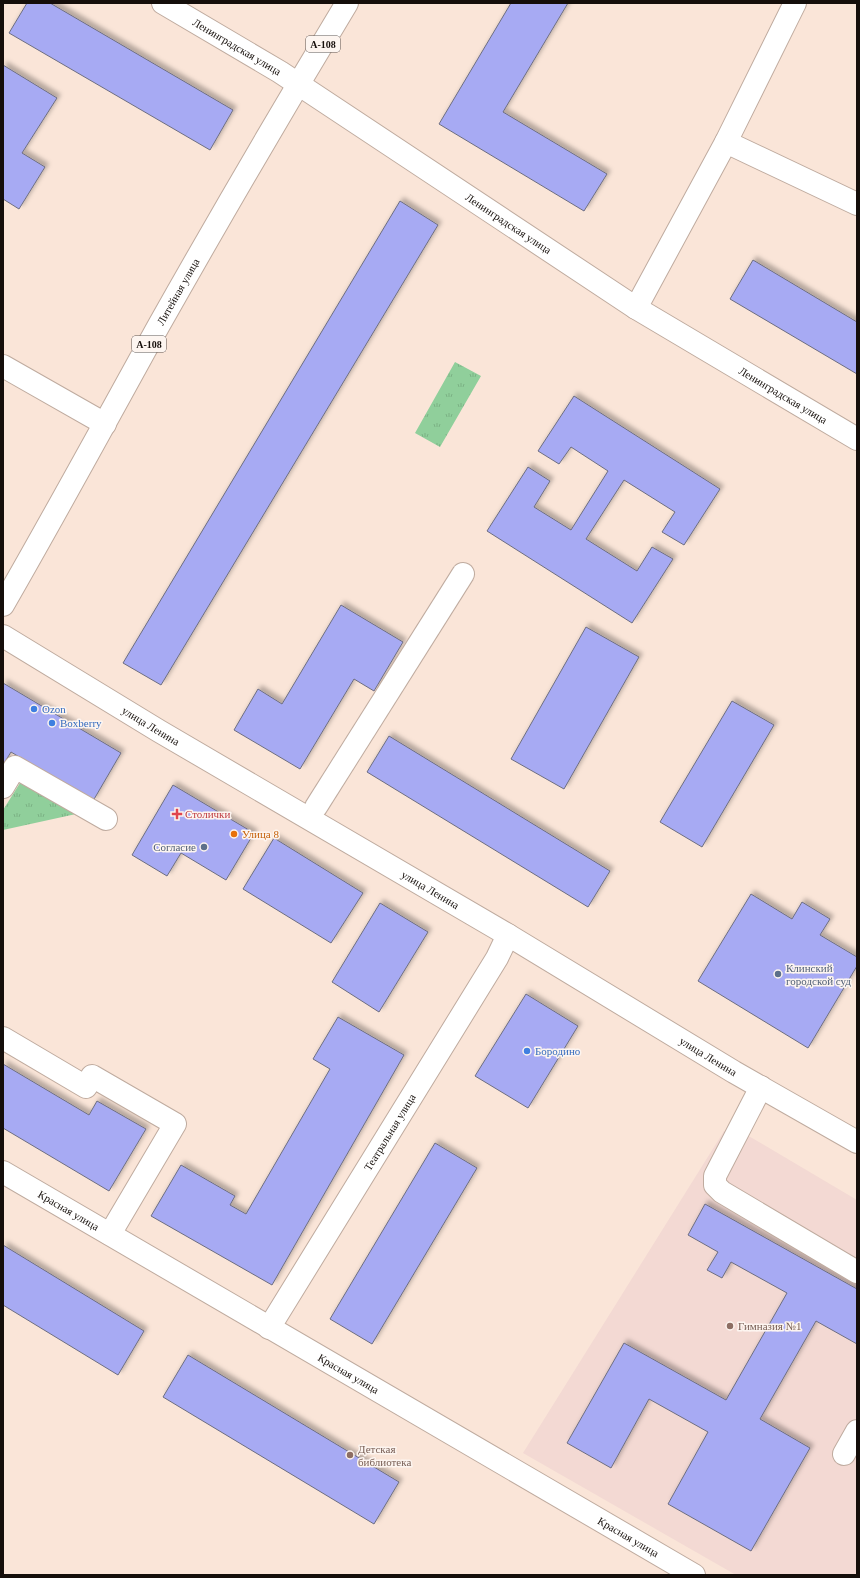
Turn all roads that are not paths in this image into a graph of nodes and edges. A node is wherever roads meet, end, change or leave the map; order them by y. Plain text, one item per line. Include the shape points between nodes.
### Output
1 (163, 3) edge
2 (347, 3) edge
3 (795, 3) edge
4 (298, 84) junction
5 (726, 142) junction
6 (857, 204) edge
7 (636, 308) junction
8 (3, 366) edge
9 (105, 424) junction
10 (857, 440) edge
11 (462, 574) dead end
12 (3, 605) edge
13 (3, 636) edge
14 (3, 787) edge
15 (316, 807) dead end
16 (106, 819) dead end
17 (508, 935) junction
18 (3, 1038) edge
19 (762, 1087) junction
20 (855, 1135) edge
21 (3, 1172) edge
22 (110, 1234) junction
23 (857, 1272) edge
24 (270, 1328) junction
25 (857, 1431) edge
26 (844, 1454) dead end
27 (694, 1575) edge

1 - 4 main road, Ленинградская улица
2 - 4 main road, Литейная улица / А-108
3 - 5 main road
4 - 7 main road, Ленинградская улица
4 - 9 main road, Литейная улица / А-108
5 - 6 main road
5 - 7 main road
7 - 10 main road, Ленинградская улица
8 - 9 main road
9 - 12 main road, Литейная улица / А-108
11 - 15 main road
13 - 17 main road, улица Ленина
14 - 16 main road via 15,767
17 - 19 main road, улица Ленина
17 - 24 main road, Театральная улица via 497,958
18 - 22 main road via 86,1087 92,1076 175,1124
19 - 20 main road, улица Ленина
19 - 23 main road via 714,1176 715,1185 722,1192
21 - 22 main road, Красная улица
22 - 24 main road, Красная улица
24 - 27 main road, Красная улица
25 - 26 main road

